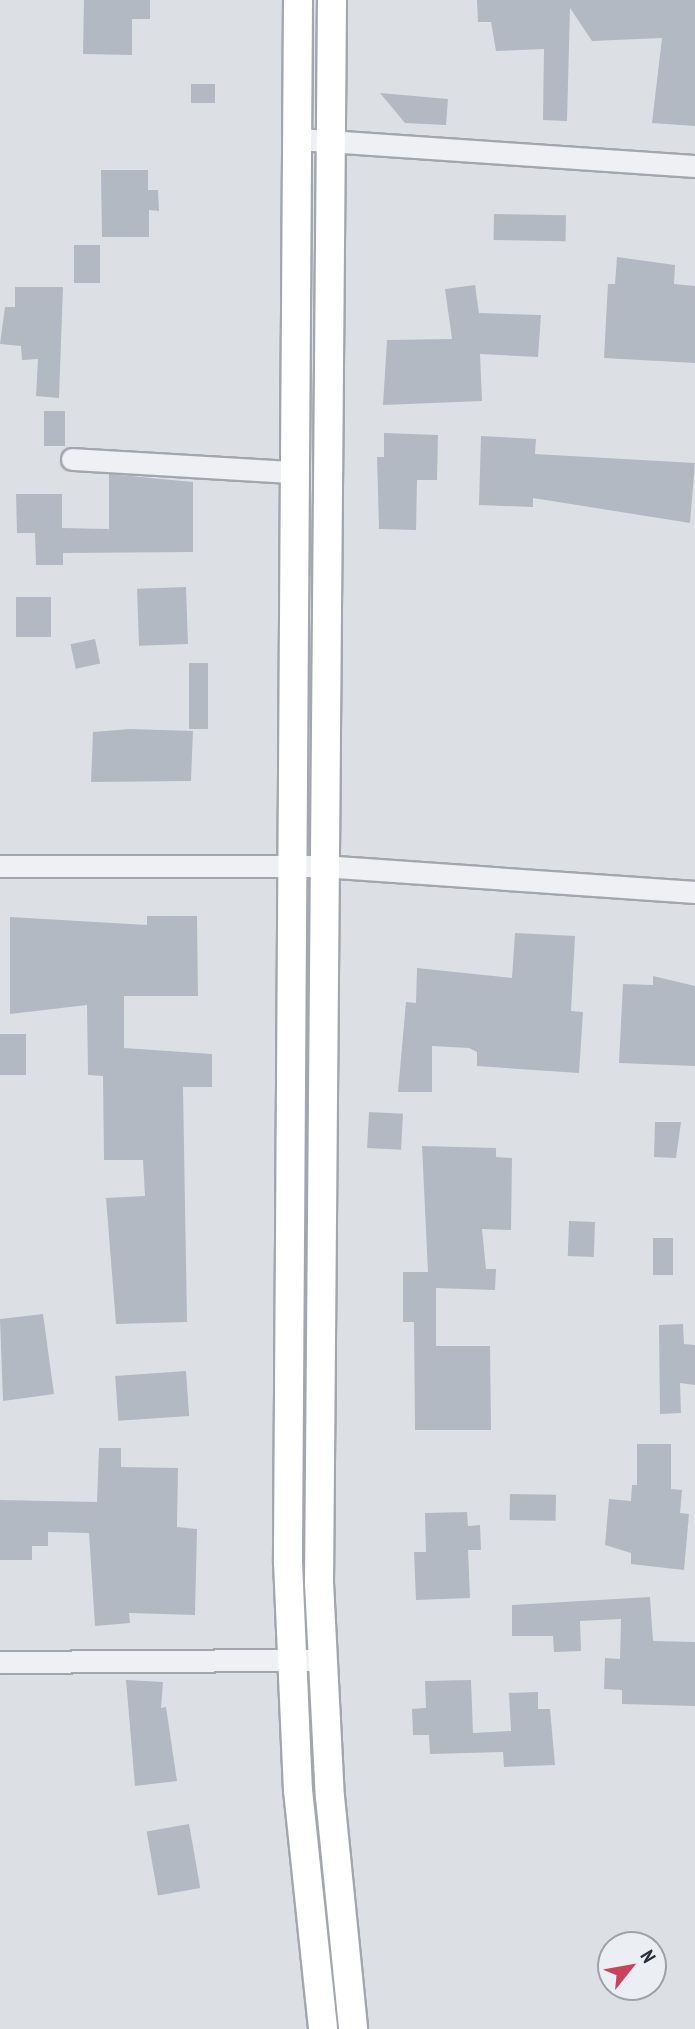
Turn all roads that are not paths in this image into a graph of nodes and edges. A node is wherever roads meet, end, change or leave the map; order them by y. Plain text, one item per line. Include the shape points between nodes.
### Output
1 (298, 0) edge
2 (332, 0) edge
3 (298, 139) junction
4 (335, 142) junction
5 (695, 166) edge
6 (72, 459) dead end
7 (293, 472) junction
8 (0, 866) edge
9 (290, 866) junction
10 (322, 866) junction
11 (695, 892) edge
12 (323, 1660) junction
13 (293, 1661) junction
14 (0, 1662) edge
15 (323, 2029) edge
16 (353, 2029) edge

1 - 3 street
2 - 4 street
3 - 4 street
3 - 7 street
4 - 5 street
4 - 10 street
6 - 7 street
7 - 9 street
8 - 9 street
9 - 10 street
9 - 13 street
10 - 11 street
10 - 12 street
12 - 13 street
12 - 16 street
13 - 14 street
13 - 15 street via 298,1790

